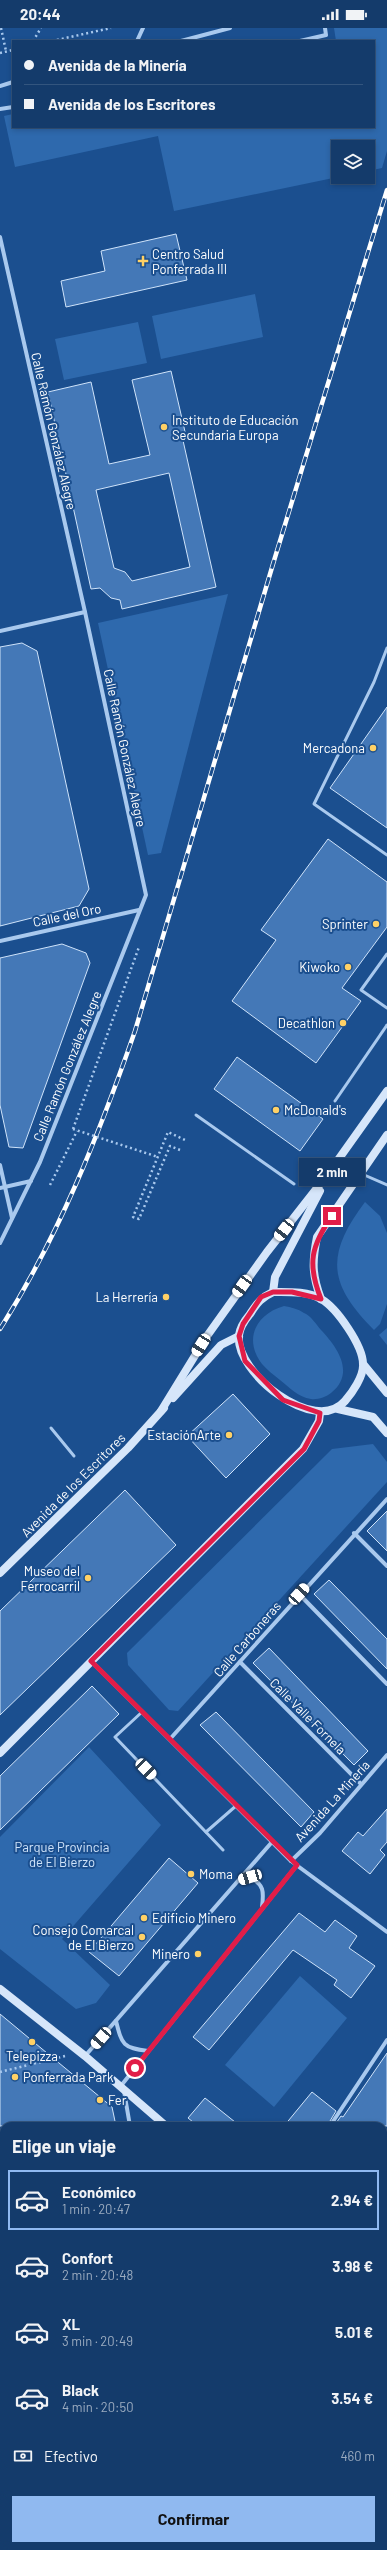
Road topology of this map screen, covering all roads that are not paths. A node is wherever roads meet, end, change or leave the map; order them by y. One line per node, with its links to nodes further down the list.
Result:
1 (144, 28): 4 (street)
2 (230, 28): 5 (street)
3 (325, 28): 6 (street)
4 (138, 40)
5 (184, 40)
6 (304, 40)
7 (12, 82): 8 (street)
8 (0, 86)
9 (12, 106): 10 (street)
10 (0, 110)
11 (0, 237): 12 (street, Calle Ramón González Alegre)
12 (85, 612): 13 (street); 16 (street, Calle Ramón González Alegre)
13 (0, 631)
14 (387, 648): 15 (lane)
15 (387, 856)
16 (139, 910): 17 (street, Calle del Oro); 28 (street, Calle Ramón González Alegre)
17 (0, 940)
18 (387, 954): 19 (lane)
19 (387, 1008)
20 (387, 1024): 22 (lane)
21 (387, 1091): 26 (main road, Avenida de los Escritores)
22 (335, 1101)
23 (196, 1115): 29 (lane)
24 (387, 1135): 27 (main road)
25 (0, 1165): 31 (street)
26 (328, 1174): 35 (main road, Avenida de los Escritores); 41 (main road, Avenida de los Escritores)
27 (360, 1174): 30 (lane); 36 (main road)
28 (31, 1181): 31 (street); 33 (street, Calle Ramón González Alegre)
29 (294, 1184)
30 (387, 1185)
31 (5, 1187): 32 (street); 33 (street)
32 (0, 1188)
33 (12, 1218): 34 (street, Calle Ramón González Alegre)
34 (0, 1243)
35 (273, 1292): 36 (main road); 37 (main road)
36 (321, 1299): 38 (main road)
37 (239, 1336): 41 (main road, Avenida de los Escritores); 42 (main road)
38 (364, 1365): 39 (main road); 40 (main road)
39 (387, 1393)
40 (338, 1409): 42 (main road); 44 (main road)
41 (161, 1411): 49 (main road, Avenida de los Escritores)
42 (320, 1413): 51 (main road)
43 (51, 1428): 45 (lane)
44 (387, 1433)
45 (74, 1456)
46 (387, 1499): 47 (street, Calle Carboneras)
47 (354, 1533): 48 (street); 50 (street, Calle Carboneras)
48 (387, 1566)
49 (0, 1574)
50 (299, 1594): 52 (street, Calle Carboneras); 53 (street)
51 (91, 1661): 54 (street); 56 (main road)
52 (240, 1662): 55 (street, Calle Carboneras); 58 (street, Calle Valle Fornela)
53 (387, 1684)
54 (142, 1712): 55 (street); 60 (lane)
55 (170, 1739): 59 (street)
56 (0, 1753)
57 (387, 1755): 58 (street, Avenida La Minería)
58 (361, 1784): 63 (street, Avenida La Minería)
59 (237, 1805): 60 (lane); 61 (street)
60 (206, 1832): 62 (lane)
61 (272, 1842): 63 (street); 65 (street)
62 (223, 1850)
63 (291, 1861): 64 (street)
64 (297, 1865): 66 (street); 67 (street)
65 (238, 1881): 66 (street); 69 (street)
66 (262, 1907): 71 (street)
67 (387, 1932)
68 (0, 1989): 72 (main road)
69 (116, 2021): 71 (street); 72 (street)
70 (387, 2040): 76 (street)
71 (148, 2051): 73 (street)
72 (82, 2054): 73 (main road)
73 (122, 2089): 74 (street); 75 (main road)
74 (129, 2122)
75 (161, 2122)
76 (333, 2122)

